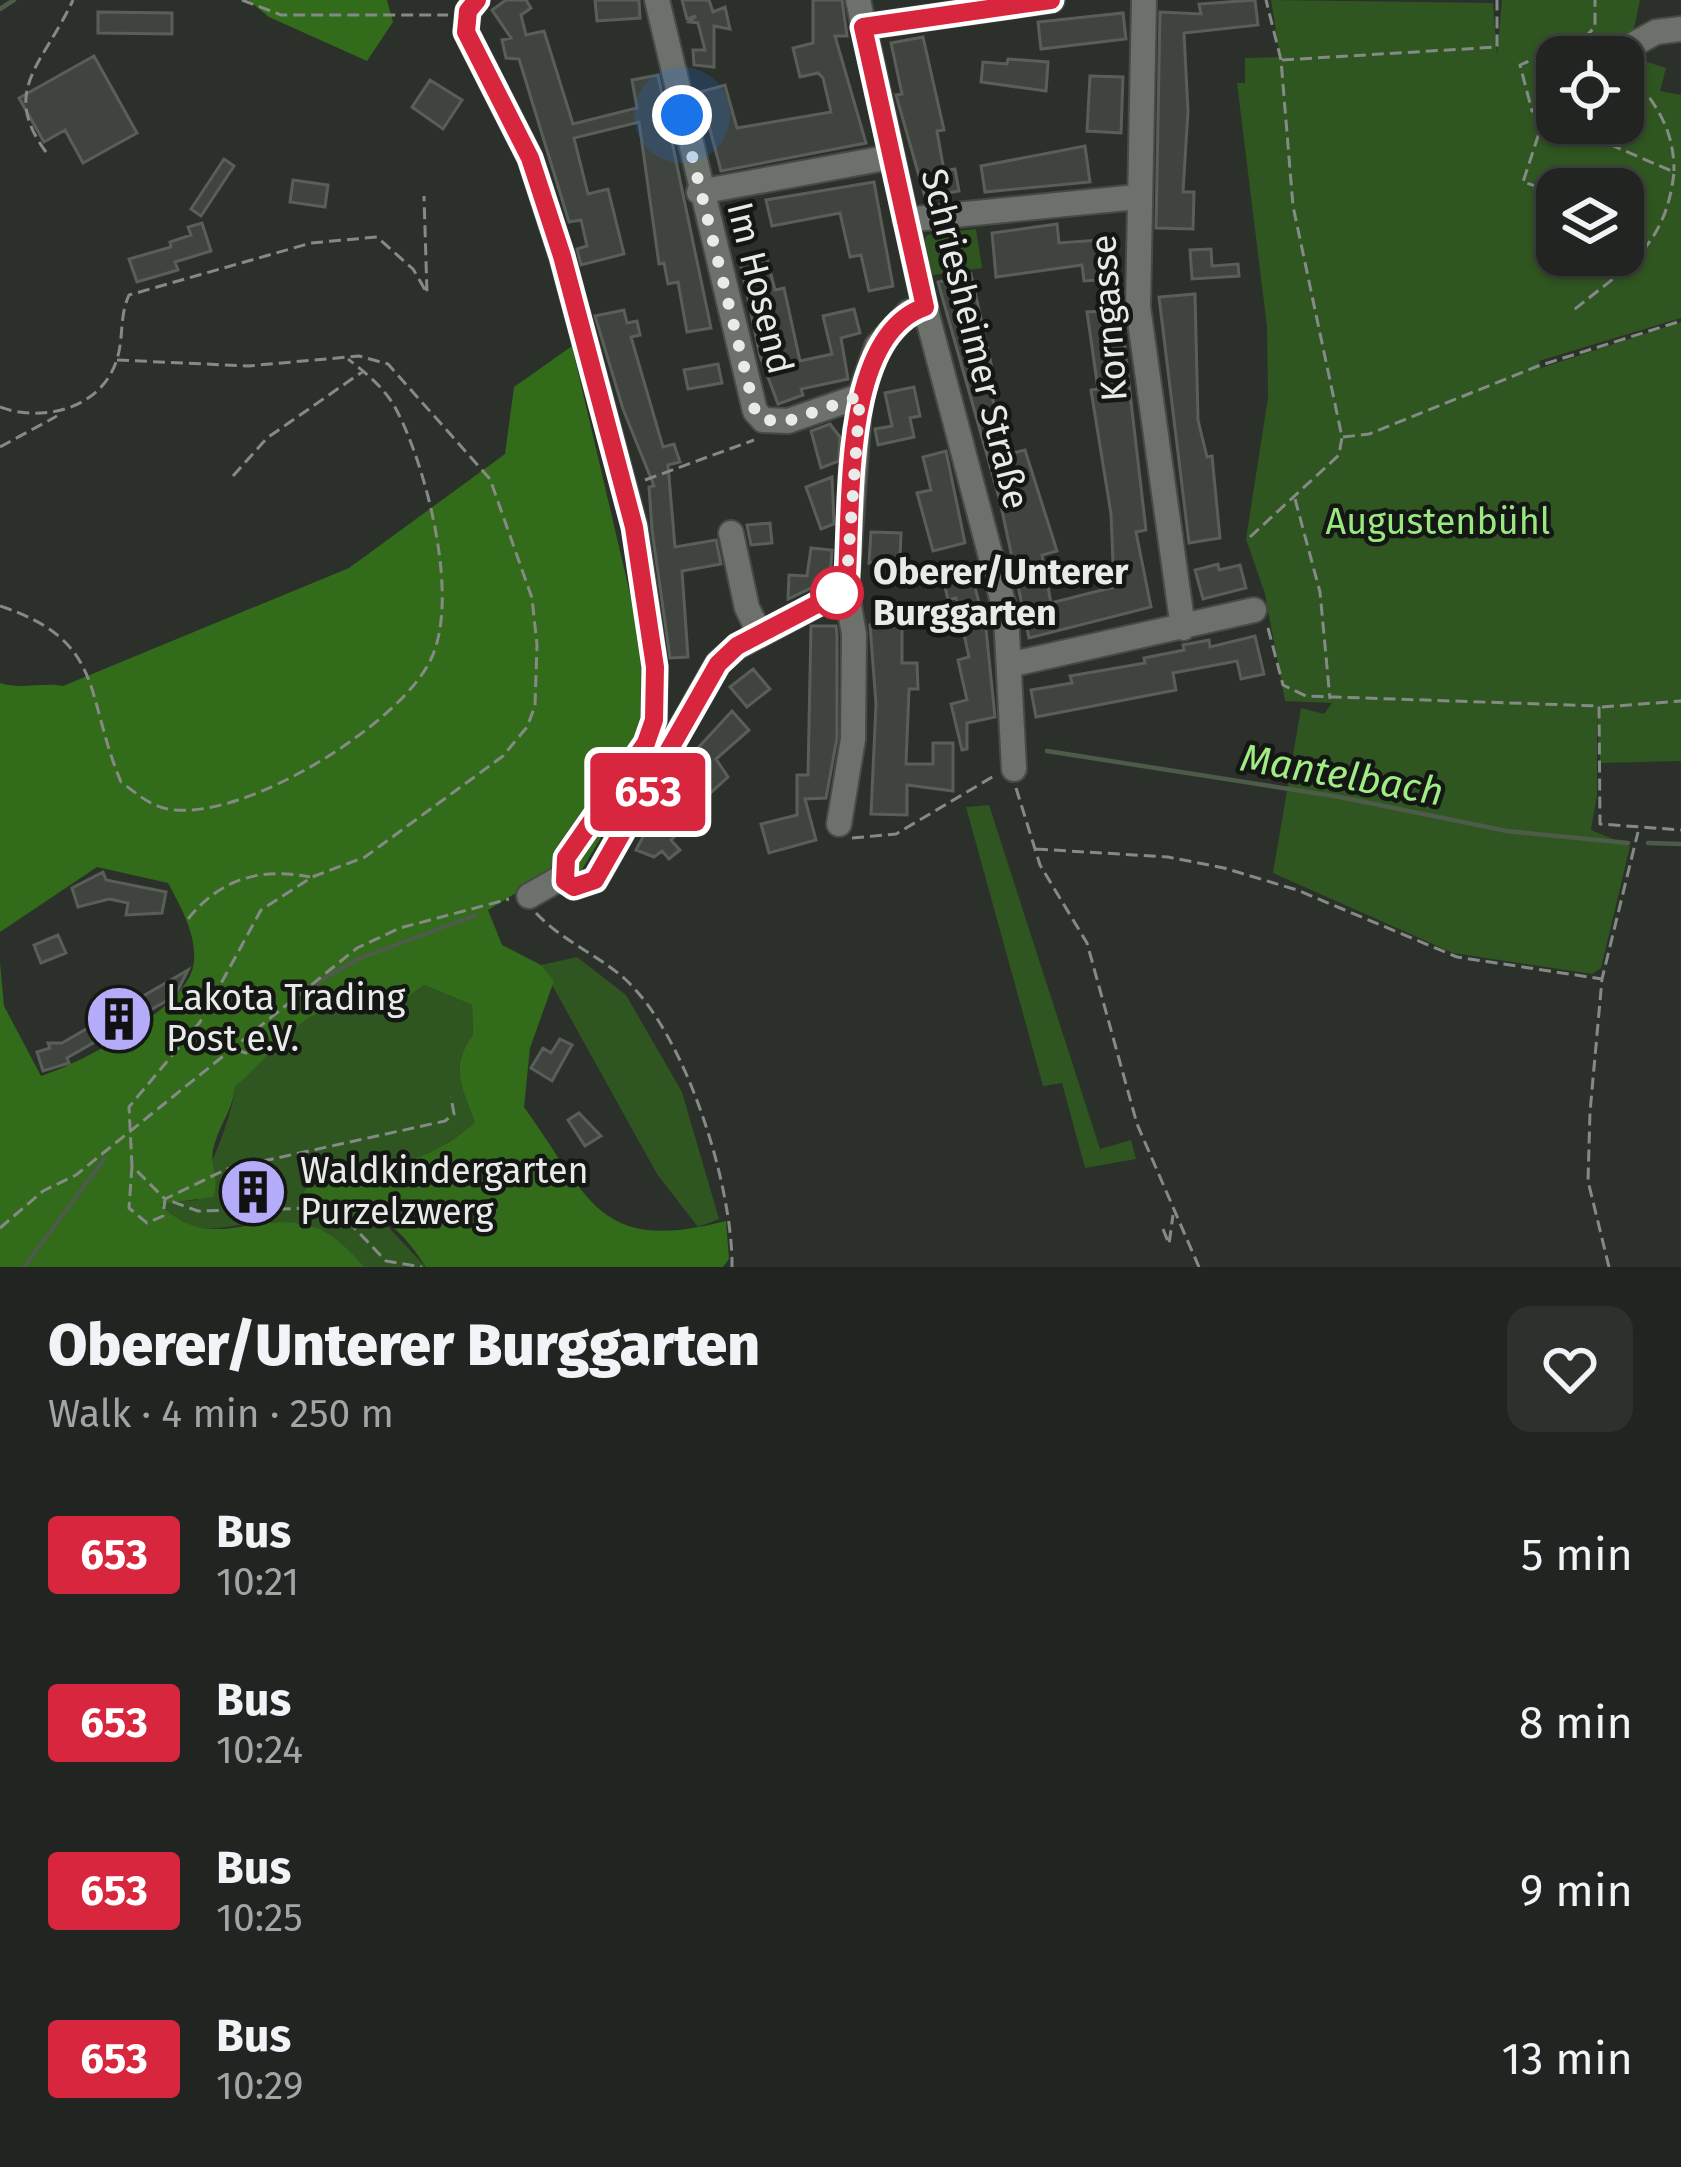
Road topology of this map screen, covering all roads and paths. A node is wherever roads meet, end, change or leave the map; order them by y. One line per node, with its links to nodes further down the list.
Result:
1 (73, 0): 16 (path)
2 (242, 0): 11 (path)
3 (657, 0): 28 (street, Im Hosend)
4 (858, 0): 12 (street, Schriesheimer Straße)
5 (1052, 0): 10 (street)
6 (1144, 0): 30 (street, Korngasse)
7 (1266, 0): 18 (path)
8 (1498, 0): 18 (path)
9 (1595, 0): 14 (path)
10 (977, 4): 12 (street)
11 (472, 6): 65 (street)
12 (863, 27): 25 (street, Schriesheimer Straße)
13 (1681, 29): 15 (street)
14 (1584, 36)
15 (1644, 41)
16 (28, 58)
17 (1536, 58): 20 (path)
18 (1281, 60): 44 (path)
19 (1644, 89): 26 (path)
20 (1536, 113)
21 (1536, 143): 27 (path)
22 (33, 144): 24 (path)
23 (1609, 144): 26 (path)
24 (46, 152)
25 (891, 157): 28 (street); 31 (street, Schriesheimer Straße)
26 (1674, 172): 32 (path)
27 (1536, 186)
28 (699, 192): 40 (street, Im Hosend)
29 (424, 196): 38 (path)
30 (1137, 197): 31 (street); 54 (street, Korngasse)
31 (905, 220): 34 (street, Schriesheimer Straße)
32 (1644, 252)
33 (1616, 276): 35 (path)
34 (925, 307): 40 (street); 56 (street, Schriesheimer Straße)
35 (1570, 313)
36 (1681, 321): 44 (path)
37 (346, 357): 38 (path); 39 (path); 66 (path)
38 (117, 360): 42 (path)
39 (364, 371): 46 (path); 52 (path)
40 (860, 396): 51 (street)
41 (0, 407): 42 (path)
42 (58, 415): 45 (path)
43 (766, 436): 47 (path)
44 (1342, 437): 48 (path)
45 (0, 447)
46 (233, 476)
47 (632, 485)
48 (1295, 497): 50 (path); 57 (path)
49 (731, 533): 55 (street)
50 (1250, 537)
51 (846, 589): 55 (street); 61 (street)
52 (0, 606)
53 (1254, 610): 54 (street); 57 (path)
54 (1183, 628): 56 (street)
55 (760, 634): 65 (street)
56 (1013, 664): 60 (street, Schriesheimer Straße)
57 (1330, 699): 59 (path)
58 (1681, 701): 59 (path)
59 (1601, 708): 62 (path)
60 (1014, 769): 61 (path); 64 (path)
61 (839, 824)
62 (1638, 830): 63 (path); 69 (path)
63 (1681, 830)
64 (1033, 849): 69 (path); 76 (path)
65 (564, 876): 67 (street)
66 (312, 877): 68 (path); 73 (path)
67 (533, 904): 70 (path); 80 (path)
68 (188, 919)
69 (1602, 979): 82 (path)
70 (235, 1049): 71 (path); 73 (path)
71 (250, 1055)
72 (451, 1096): 75 (path)
73 (128, 1134): 74 (path); 77 (path)
74 (132, 1166): 75 (path); 75 (path)
75 (165, 1199): 79 (path)
76 (1174, 1212): 78 (path); 81 (path)
77 (0, 1228)
78 (1163, 1229)
79 (422, 1267)
80 (732, 1267)
81 (1198, 1267)
82 (1609, 1267)

